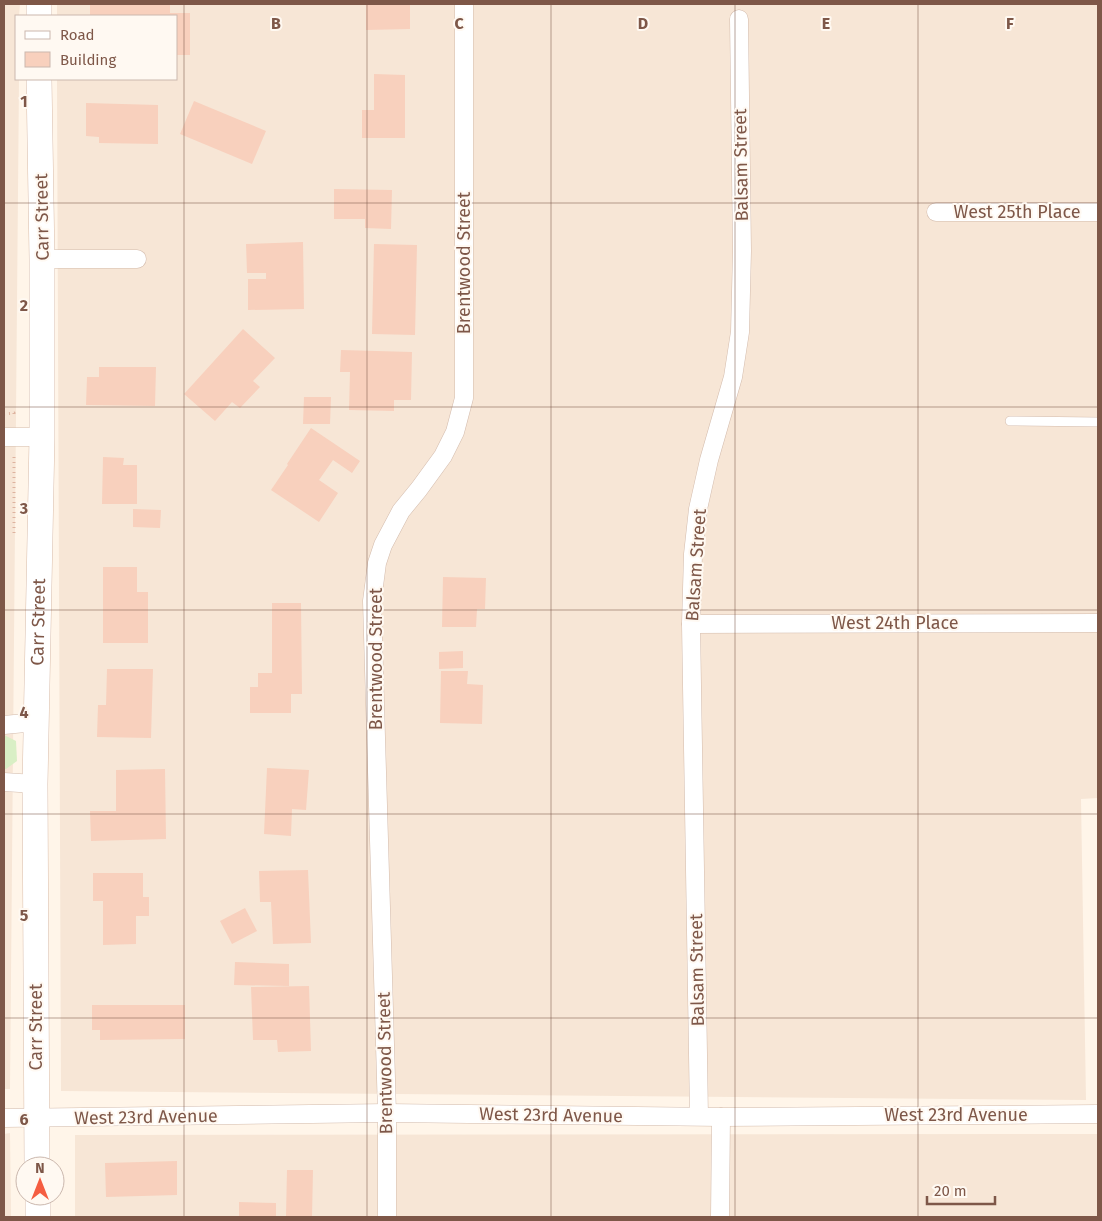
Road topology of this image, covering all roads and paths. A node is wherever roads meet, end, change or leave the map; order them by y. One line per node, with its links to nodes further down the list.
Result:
1 (464, 4): 18 (street, Brentwood Street)
2 (739, 19): 13 (street, Balsam Street)
3 (39, 80): 6 (street, Carr Street)
4 (936, 212): 5 (street, West 25th Place)
5 (1098, 212)
6 (42, 259): 7 (street); 11 (street, Carr Street)
7 (137, 259)
8 (1010, 421): 9 (lane)
9 (1098, 422)
10 (4, 437): 11 (street)
11 (42, 437): 14 (street, Carr Street)
12 (1098, 623): 13 (street, West 24th Place)
13 (692, 624): 20 (street, Balsam Street)
14 (36, 722): 15 (street); 17 (street, Carr Street)
15 (4, 725)
16 (4, 782): 17 (street)
17 (35, 784): 23 (street, Carr Street)
18 (386, 1113): 20 (street, West 23rd Avenue); 23 (street, West 23rd Avenue); 25 (street, Brentwood Street)
19 (1098, 1114): 21 (street, West 23rd Avenue)
20 (700, 1116): 21 (street, West 23rd Avenue)
21 (721, 1117): 26 (street)
22 (4, 1118): 23 (street, West 23rd Avenue)
23 (37, 1118): 24 (street, Carr Street)
24 (38, 1156)
25 (387, 1217)
26 (720, 1217)

